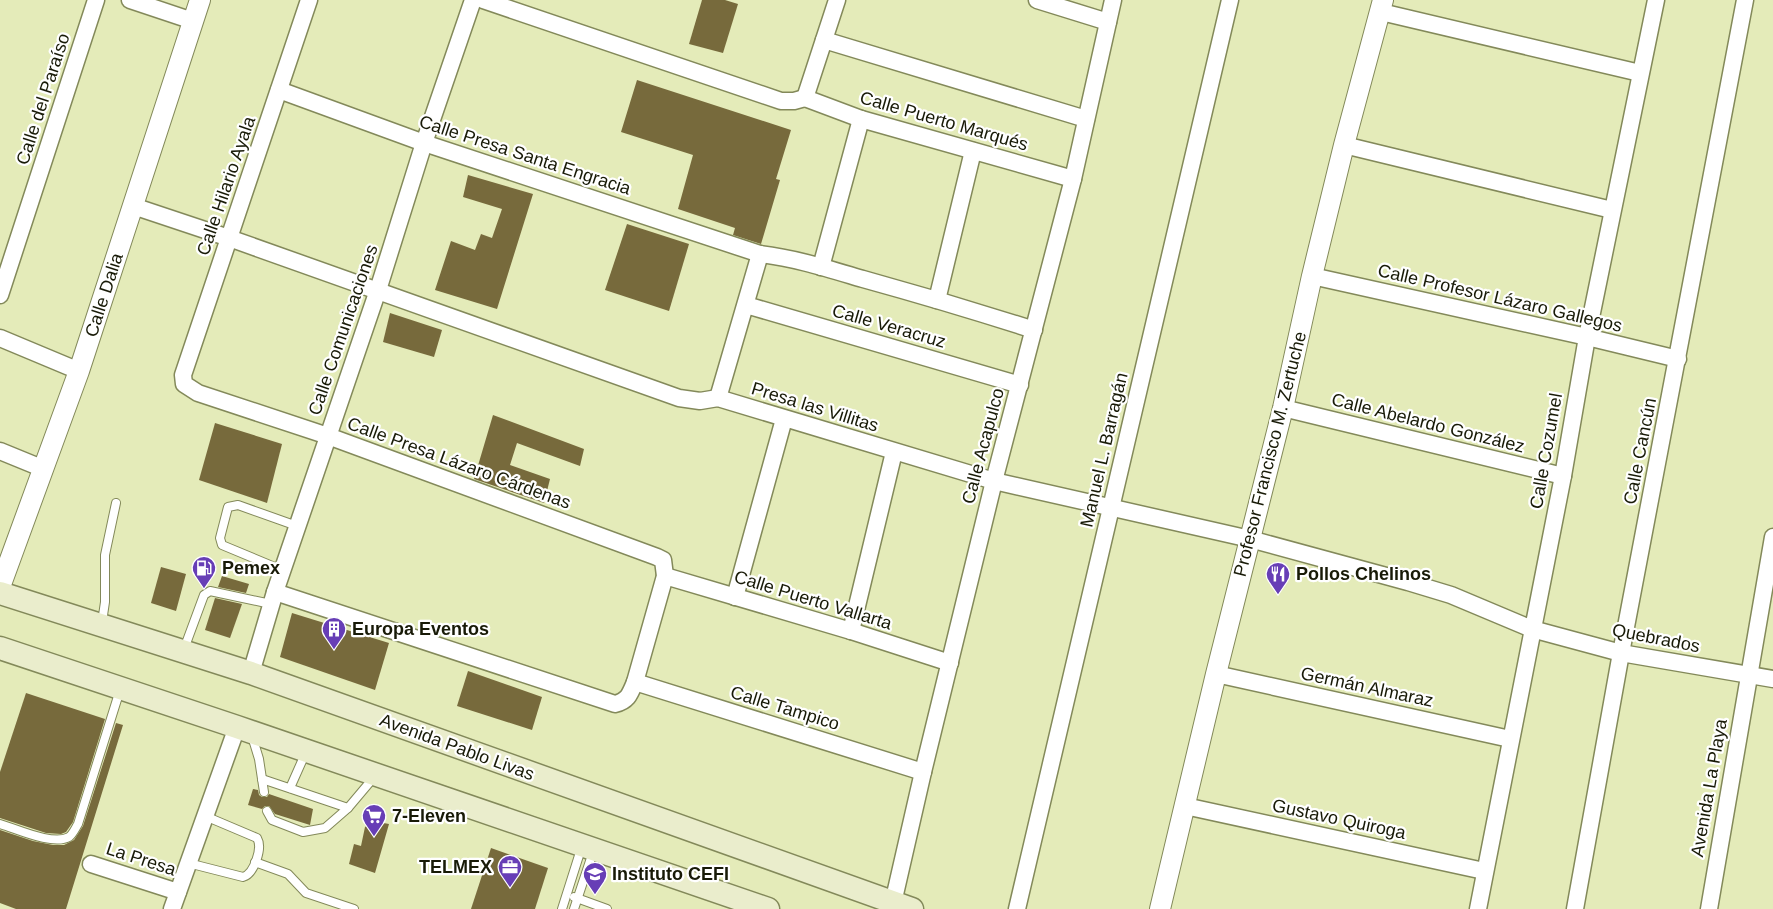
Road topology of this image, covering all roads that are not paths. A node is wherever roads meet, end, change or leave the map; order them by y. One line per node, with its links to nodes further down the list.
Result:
1 (96, 0): 33 (street, Calle del Paraíso)
2 (130, 0): 14 (street)
3 (200, 0): 14 (street, Calle Dalia)
4 (309, 0): 18 (street, Calle Hilario Ayala)
5 (473, 0): 22 (street, Calle Comunicaciones)
6 (483, 0): 19 (street)
7 (837, 0): 16 (street)
8 (1037, 0): 15 (street)
9 (1113, 0): 15 (street, Calle Acapulco)
10 (1230, 0): 53 (street, Manuel L. Barragán)
11 (1656, 0): 17 (street, Calle Cozumel)
12 (1745, 0): 39 (street, Calle Cancún)
13 (1382, 6): 17 (street); 23 (street, Profesor Francisco M. Zertuche)
14 (193, 21): 26 (street, Calle Dalia)
15 (1108, 22): 21 (street, Calle Acapulco)
16 (824, 40): 19 (street); 21 (street)
17 (1640, 73): 27 (street, Calle Cozumel)
18 (279, 90): 22 (street, Calle Presa Santa Engracia); 28 (street, Calle Hilario Ayala)
19 (804, 98): 20 (street, Calle Puerto Marqués)
20 (861, 119): 24 (street, Calle Puerto Marqués); 30 (street)
21 (1086, 119): 25 (street, Calle Acapulco)
22 (424, 143): 29 (street, Calle Presa Santa Engracia); 32 (street, Calle Comunicaciones)
23 (1344, 145): 27 (street); 31 (street, Profesor Francisco M. Zertuche)
24 (973, 151): 25 (street, Calle Puerto Marqués); 34 (street)
25 (1073, 179): 36 (street, Calle Acapulco)
26 (133, 206): 28 (street, Presa las Villitas); 40 (street, Calle Dalia)
27 (1612, 210): 37 (street, Calle Cozumel)
28 (229, 238): 32 (street, Presa las Villitas); 41 (street, Calle Hilario Ayala)
29 (760, 254): 30 (street); 35 (street)
30 (821, 267): 34 (street)
31 (1312, 276): 37 (street, Calle Profesor Lázaro Gallegos); 44 (street, Profesor Francisco M. Zertuche)
32 (378, 290): 43 (street, Presa las Villitas); 46 (street, Calle Comunicaciones)
33 (0, 295)
34 (937, 300): 36 (street)
35 (746, 305): 42 (street, Calle Veracruz); 43 (street)
36 (1034, 330): 42 (street, Calle Acapulco)
37 (1587, 337): 39 (street, Calle Profesor Lázaro Gallegos); 50 (street, Calle Cozumel)
38 (0, 338): 40 (street)
39 (1678, 359): 68 (street, Calle Cancún)
40 (79, 371): 49 (street, Calle Dalia)
41 (184, 384): 46 (street, Calle Presa Lázaro Cárdenas)
42 (1020, 384): 51 (street, Calle Acapulco)
43 (718, 398): 45 (street, Presa las Villitas)
44 (1283, 408): 50 (street, Calle Abelardo González); 56 (street, Profesor Francisco M. Zertuche)
45 (784, 419): 48 (street, Presa las Villitas); 61 (street)
46 (328, 436): 54 (street, Calle Comunicaciones); 57 (street, Calle Presa Lázaro Cárdenas)
47 (0, 450): 49 (street)
48 (894, 452): 51 (street, Presa las Villitas); 65 (street)
49 (44, 469): 59 (street, Calle Dalia)
50 (1563, 476): 64 (street, Calle Cozumel)
51 (994, 482): 53 (street, Presa las Villitas); 69 (street, Calle Acapulco)
52 (116, 503): 63 (lane)
53 (1112, 508): 56 (street, Presa las Villitas); 104 (street, Manuel L. Barragán)
54 (297, 526): 58 (street, Calle Comunicaciones); 58 (lane)
55 (1773, 537): 72 (street)
56 (1250, 539): 64 (street, Quebrados); 71 (street, Profesor Francisco M. Zertuche)
57 (664, 568): 61 (street, Calle Puerto Vallarta); 74 (street)
58 (282, 570): 62 (street, Calle Comunicaciones)
59 (0, 587)
60 (0, 593): 63 (main road, Avenida Pablo Livas)
61 (735, 597): 65 (street, Calle Puerto Vallarta)
62 (273, 598): 67 (lane); 70 (street, Calle Comunicaciones); 74 (street)
63 (101, 625): 67 (main road, Avenida Pablo Livas)
64 (1532, 629): 68 (street, Quebrados); 77 (street, Calle Cozumel)
65 (852, 630): 69 (street, Calle Puerto Vallarta)
66 (0, 648): 75 (main road)
67 (184, 651): 70 (main road, Avenida Pablo Livas)
68 (1621, 654): 72 (street, Quebrados); 107 (street, Calle Cancún)
69 (950, 663): 79 (street, Calle Acapulco)
70 (251, 673): 97 (main road, Avenida Pablo Livas)
71 (1216, 674): 77 (street, Germán Almaraz); 84 (street, Profesor Francisco M. Zertuche)
72 (1749, 674): 73 (street, Quebrados); 108 (street, Avenida La Playa)
73 (1773, 679)
74 (635, 682): 79 (street, Calle Tampico)
75 (120, 688): 76 (main road); 88 (lane)
76 (244, 729): 78 (main road); 81 (lane); 87 (street)
77 (1510, 739): 93 (street, Calle Cozumel)
78 (307, 750): 80 (main road); 82 (lane)
79 (923, 772): 97 (street, Calle Acapulco)
80 (377, 774): 85 (lane); 89 (main road)
81 (262, 779): 82 (lane); 83 (lane)
82 (290, 788): 85 (lane)
83 (264, 792)
84 (1185, 806): 93 (street, Gustavo Quiroga); 105 (street, Profesor Francisco M. Zertuche)
85 (348, 808): 86 (lane)
86 (267, 811)
87 (205, 816): 90 (lane); 91 (street)
88 (0, 824)
89 (588, 846): 95 (lane); 96 (lane); 98 (main road)
90 (255, 862): 91 (lane); 100 (lane)
91 (188, 863): 94 (street)
92 (91, 864): 94 (street, La Presa)
93 (1484, 871): 106 (street, Calle Cozumel)
94 (178, 892): 99 (street)
95 (567, 894): 96 (lane); 101 (lane)
96 (577, 898): 102 (lane); 103 (lane)
97 (902, 906)
98 (762, 908)
99 (172, 909)
100 (354, 909)
101 (562, 909)
102 (574, 909)
103 (607, 909)
104 (1017, 909)
105 (1160, 909)
106 (1478, 909)
107 (1575, 909)
108 (1709, 909)

